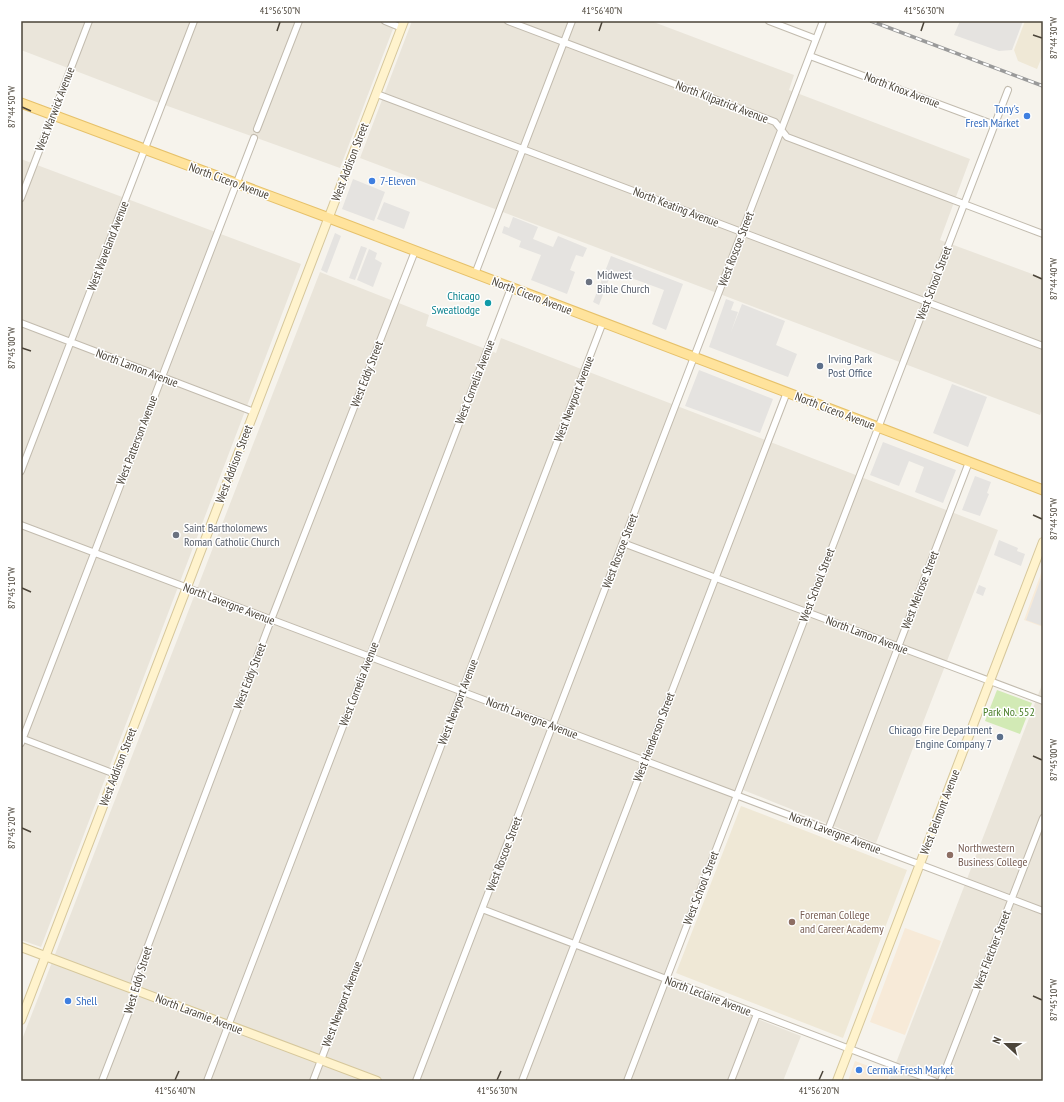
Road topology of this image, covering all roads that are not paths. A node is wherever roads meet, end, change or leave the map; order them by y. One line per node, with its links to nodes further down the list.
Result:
1 (89, 21): 16 (street, West Warwick Avenue)
2 (194, 21): 21 (street, West Waveland Avenue)
3 (299, 21): 18 (street)
4 (385, 21): 9 (street)
5 (508, 21): 11 (street, North Kilpatrick Avenue)
6 (572, 21): 11 (street)
7 (769, 21): 10 (street)
8 (823, 21): 10 (street, West Roscoe Street)
9 (403, 24): 14 (street, West Addison Street)
10 (816, 39): 12 (street, West Roscoe Street)
11 (564, 42): 19 (street, North Kilpatrick Avenue); 22 (street)
12 (810, 56): 17 (street, North Knox Avenue); 19 (street, West Roscoe Street)
13 (1008, 90): 17 (street, West School Street)
14 (377, 94): 22 (street, North Keating Avenue); 26 (street, West Addison Street)
15 (21, 103): 16 (main road, North Cicero Avenue)
16 (53, 115): 21 (main road, North Cicero Avenue); 24 (street, West Warwick Avenue)
17 (995, 125): 25 (street, West School Street)
18 (258, 129)
19 (781, 130): 25 (street, North Kilpatrick Avenue); 27 (street, West Roscoe Street)
20 (254, 138): 23 (street, West Patterson Avenue)
21 (145, 149): 23 (main road, North Cicero Avenue); 35 (street, West Waveland Avenue)
22 (522, 149): 27 (street, North Keating Avenue); 30 (street)
23 (236, 184): 26 (main road, North Cicero Avenue); 38 (street, West Patterson Avenue)
24 (21, 198)
25 (964, 204): 28 (street, North Kilpatrick Avenue); 32 (street, West School Street)
26 (329, 218): 29 (main road, North Cicero Avenue); 40 (street, West Addison Street)
27 (742, 232): 32 (street, North Keating Avenue); 37 (street, West Roscoe Street)
28 (1043, 234)
29 (415, 251): 30 (main road, North Cicero Avenue); 52 (street, West Eddy Street)
30 (475, 274): 31 (main road, North Cicero Avenue)
31 (511, 288): 33 (main road, North Cicero Avenue); 54 (street, West Cornelia Avenue)
32 (926, 302): 36 (street, North Keating Avenue); 41 (street, West School Street)
33 (603, 322): 37 (main road, North Cicero Avenue); 56 (street, West Newport Avenue)
34 (21, 324): 35 (street, North Lamon Avenue)
35 (70, 342): 38 (street, North Lamon Avenue); 43 (street, West Waveland Avenue)
36 (1043, 346)
37 (694, 357): 39 (main road, North Cicero Avenue); 47 (street, West Roscoe Street)
38 (162, 377): 40 (street, North Lamon Avenue); 48 (street, West Patterson Avenue)
39 (787, 392): 41 (main road, North Cicero Avenue); 49 (street, West Henderson Street)
40 (254, 412): 50 (street, West Addison Street)
41 (878, 427): 42 (main road, North Cicero Avenue); 51 (street, West School Street)
42 (969, 462): 44 (main road, North Cicero Avenue); 53 (street, West Melrose Street)
43 (21, 471)
44 (1043, 490)
45 (21, 525): 48 (street, North Lavergne Avenue)
46 (1043, 542): 55 (street, West Belmont Avenue)
47 (623, 543): 49 (street, North Lamon Avenue); 58 (street, West Roscoe Street)
48 (94, 553): 50 (street, North Lavergne Avenue); 59 (street, West Patterson Avenue)
49 (715, 578): 51 (street, North Lamon Avenue); 60 (street, West Henderson Street)
50 (186, 588): 52 (street, North Lavergne Avenue); 61 (street, West Addison Street)
51 (807, 612): 53 (street, North Lamon Avenue); 62 (street, West School Street)
52 (271, 620): 54 (street, North Lavergne Avenue); 73 (street, West Eddy Street)
53 (899, 647): 55 (street, North Lamon Avenue); 64 (street, West Melrose Street)
54 (370, 657): 56 (street, North Lavergne Avenue); 76 (street, West Cornelia Avenue)
55 (990, 681): 57 (street, North Lamon Avenue); 65 (street, West Belmont Avenue)
56 (462, 692): 58 (street, North Lavergne Avenue); 78 (street, West Newport Avenue)
57 (1043, 701)
58 (553, 726): 60 (street, North Lavergne Avenue); 67 (street, West Roscoe Street)
59 (22, 740): 61 (street)
60 (645, 761): 62 (street, North Lavergne Avenue); 69 (street, West Henderson Street)
61 (115, 774): 71 (street, West Addison Street)
62 (737, 796): 64 (street, North Lavergne Avenue); 72 (street, West School Street)
63 (1043, 818): 66 (street, West Fletcher Street)
64 (828, 830): 65 (street, North Lavergne Avenue)
65 (920, 865): 66 (street, North Lavergne Avenue); 77 (street, West Belmont Avenue)
66 (1012, 899): 68 (street, North Lavergne Avenue); 89 (street, West Fletcher Street)
67 (482, 909): 69 (street, North Leclaire Avenue); 83 (street, West Roscoe Street)
68 (1043, 911)
69 (574, 944): 72 (street, North Leclaire Avenue); 84 (street, West Henderson Street)
70 (21, 947): 71 (street, North Laramie Avenue)
71 (46, 956): 73 (street, North Laramie Avenue); 75 (street, West Addison Street)
72 (666, 979): 74 (street, North Leclaire Avenue); 85 (street, West School Street)
73 (134, 990): 76 (street, North Laramie Avenue); 79 (street, West Eddy Street)
74 (757, 1014): 77 (street, North Leclaire Avenue); 86 (street)
75 (21, 1020)
76 (228, 1025): 78 (street, North Laramie Avenue); 80 (street, West Cornelia Avenue)
77 (849, 1049): 87 (street, West Belmont Avenue); 88 (street, North Leclaire Avenue)
78 (321, 1060): 81 (street, West Newport Avenue); 82 (street, North Laramie Avenue)
79 (102, 1081)
80 (207, 1081)
81 (313, 1081)
82 (377, 1081)
83 (416, 1081)
84 (522, 1081)
85 (627, 1081)
86 (731, 1081)
87 (837, 1081)
88 (934, 1081)
89 (942, 1081)

